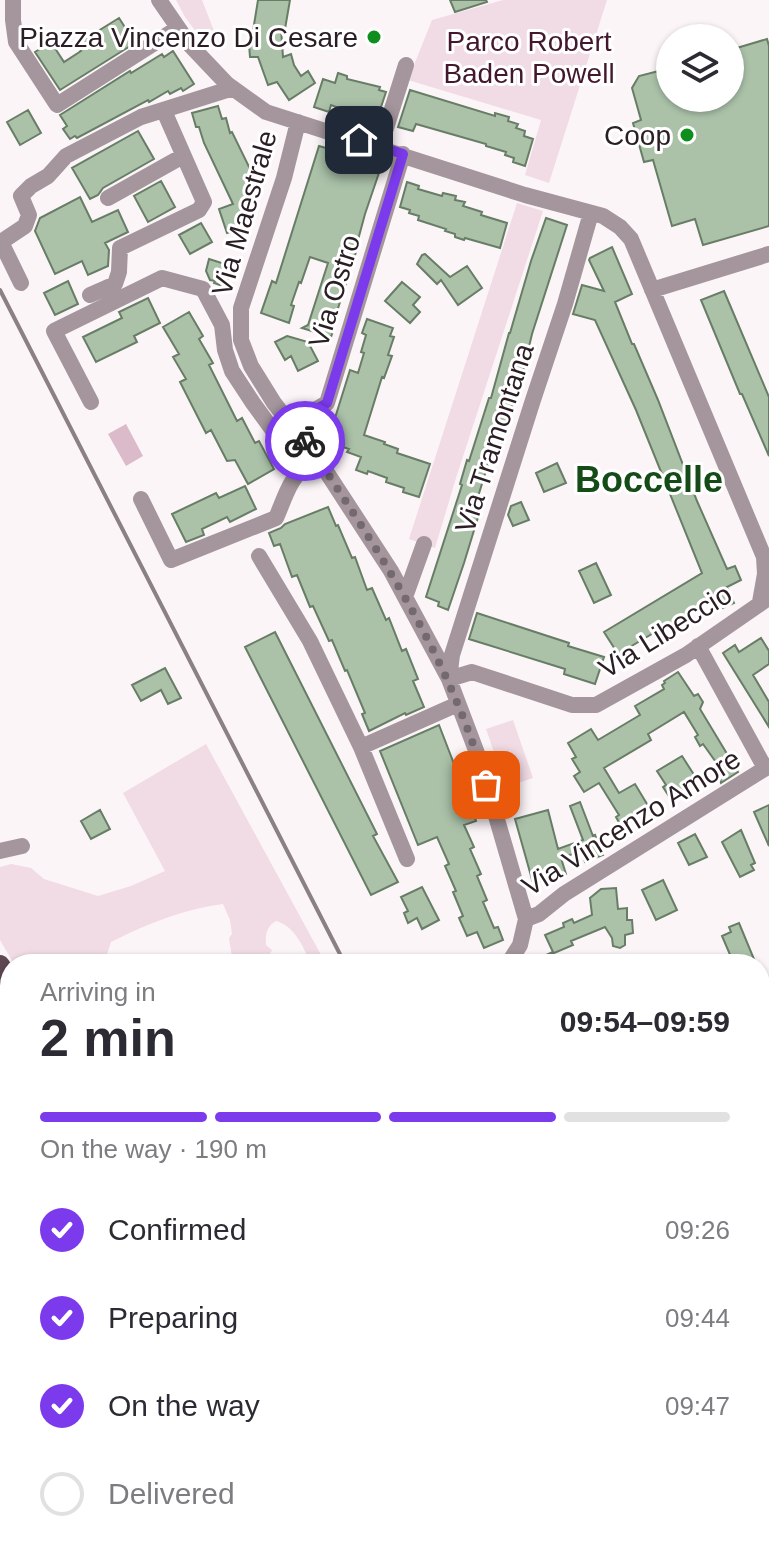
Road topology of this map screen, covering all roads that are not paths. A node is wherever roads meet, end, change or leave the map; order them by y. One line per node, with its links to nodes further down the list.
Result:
1 (13, 0): 3 (street)
2 (159, 0): 3 (street)
3 (178, 28): 5 (street)
4 (406, 65): 8 (street)
5 (233, 88): 6 (street); 7 (street)
6 (164, 111): 10 (street); 14 (street)
7 (298, 122): 8 (street); 18 (street, Via Maestrale)
8 (380, 147): 9 (street)
9 (403, 154): 12 (street); 18 (street, Via Ostro)
10 (183, 156): 11 (street); 16 (street)
11 (108, 198)
12 (591, 213): 15 (street); 28 (street, Via Tramontana)
13 (769, 254): 15 (street)
14 (21, 283)
15 (652, 290): 24 (street)
16 (90, 295)
17 (91, 402): 20 (street)
18 (291, 424): 19 (street, Via Maestrale)
19 (318, 459): 20 (street); 25 (street, Via Maestrale)
20 (301, 469): 21 (street)
21 (141, 499)
22 (424, 544): 25 (street)
23 (259, 556): 30 (street)
24 (767, 559): 26 (street)
25 (405, 597): 28 (street, Via Maestrale)
26 (764, 600): 27 (street, Via Libeccio)
27 (698, 646): 28 (street, Via Libeccio); 31 (street)
28 (449, 679): 29 (street, Via Maestrale)
29 (458, 704): 30 (street); 35 (street, Via Maestrale)
30 (361, 747): 34 (street)
31 (767, 767): 35 (street, Via Vincenzo Amore)
32 (22, 846): 33 (street)
33 (0, 851)
34 (407, 859)
35 (526, 919): 36 (street)
36 (514, 954)

